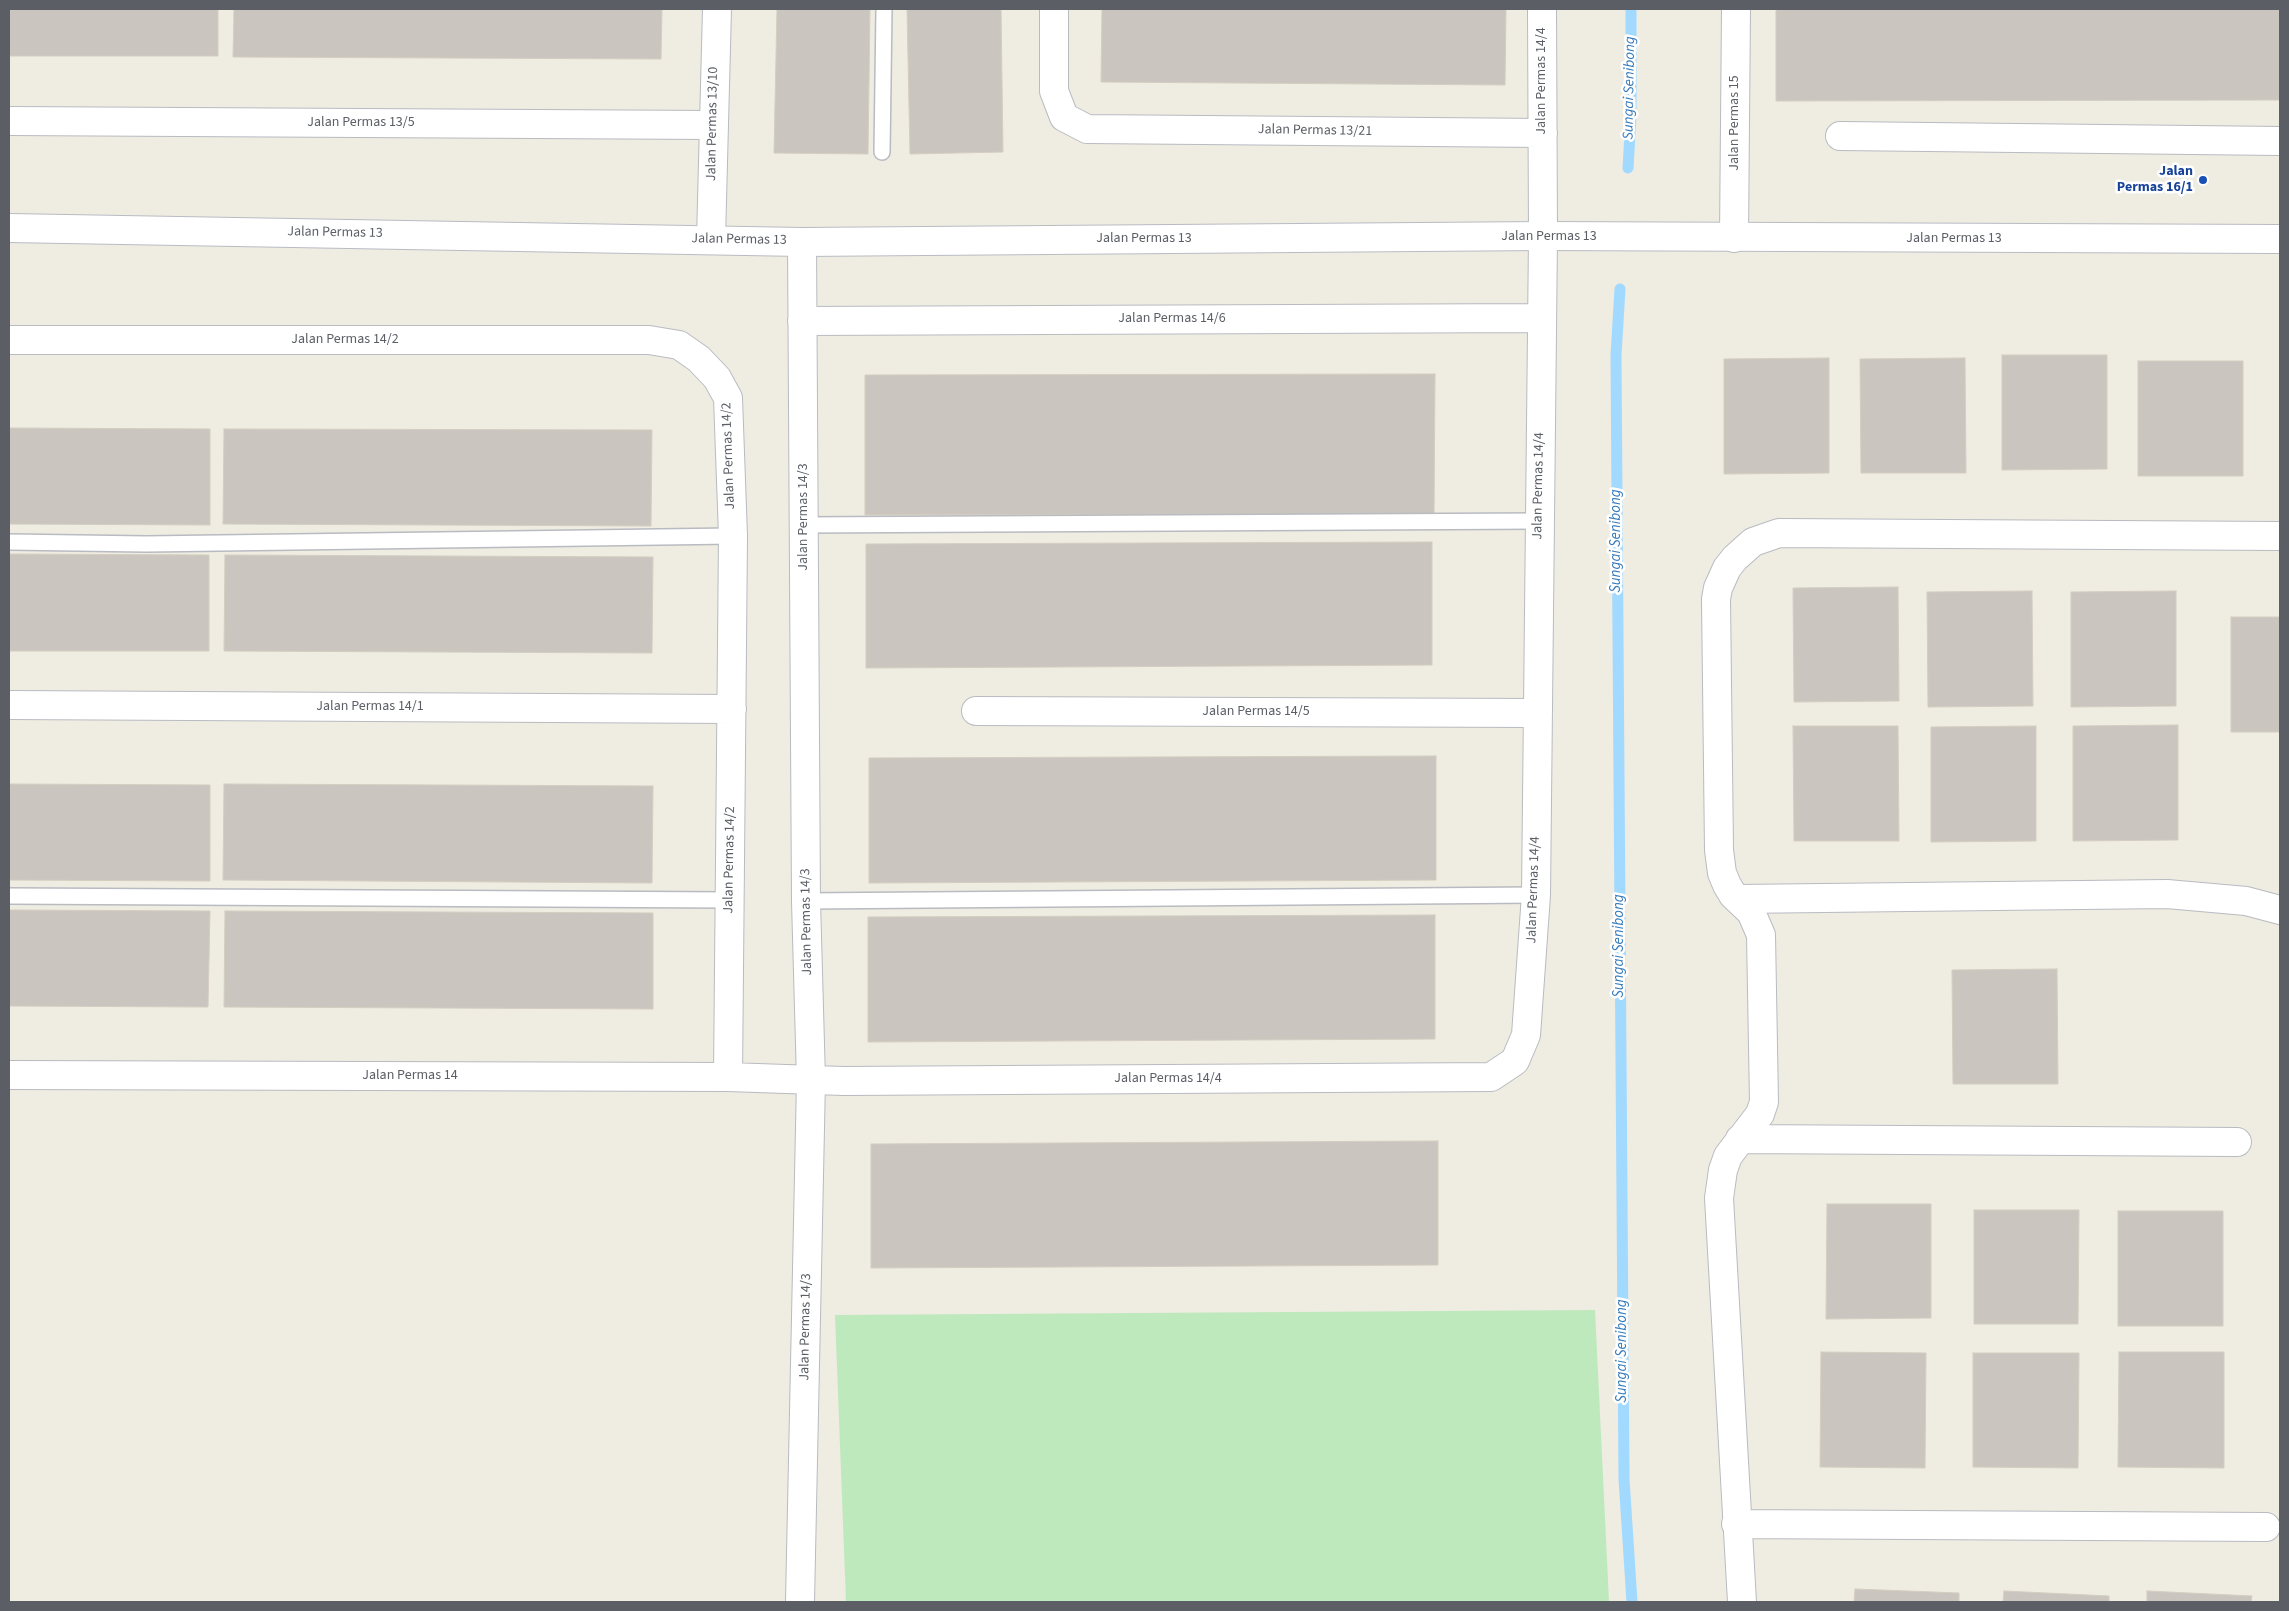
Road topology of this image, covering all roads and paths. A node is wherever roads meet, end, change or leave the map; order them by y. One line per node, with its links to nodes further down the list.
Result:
1 (716, 9): 7 (street, Jalan Permas 13/10)
2 (884, 9): 11 (lane)
3 (1054, 9): 8 (street, Jalan Permas 13/21)
4 (1542, 9): 8 (street, Jalan Permas 14/4)
5 (1736, 9): 14 (street, Jalan Permas 15)
6 (9, 121): 7 (street, Jalan Permas 13/5)
7 (712, 125): 16 (street, Jalan Permas 13/10)
8 (1542, 133): 13 (street, Jalan Permas 14/4)
9 (1840, 136): 10 (street)
10 (2280, 141)
11 (882, 152)
12 (9, 228): 16 (street, Jalan Permas 13)
13 (1543, 236): 14 (street, Jalan Permas 13); 17 (street, Jalan Permas 13); 18 (street, Jalan Permas 14/4)
14 (1734, 238): 15 (street, Jalan Permas 13)
15 (2280, 239)
16 (711, 240): 17 (street, Jalan Permas 13)
17 (802, 242): 19 (street, Jalan Permas 14/3)
18 (1541, 318): 19 (street, Jalan Permas 14/6); 21 (street, Jalan Permas 14/4)
19 (802, 321): 22 (street, Jalan Permas 14/3)
20 (9, 340): 23 (street, Jalan Permas 14/2)
21 (1539, 521): 22 (lane); 29 (street, Jalan Permas 14/4)
22 (804, 525): 34 (street, Jalan Permas 14/3)
23 (732, 536): 25 (lane); 27 (street, Jalan Permas 14/2)
24 (2280, 536): 32 (street)
25 (9, 542)
26 (9, 705): 27 (street, Jalan Permas 14/1)
27 (732, 709): 33 (street, Jalan Permas 14/2)
28 (976, 711): 29 (street, Jalan Permas 14/5)
29 (1537, 713): 31 (street, Jalan Permas 14/4)
30 (9, 896): 33 (lane)
31 (1536, 896): 34 (lane); 38 (street, Jalan Permas 14/4)
32 (1738, 899): 35 (street); 39 (street)
33 (729, 900): 37 (street, Jalan Permas 14/2)
34 (806, 900): 38 (street, Jalan Permas 14/3)
35 (2280, 910)
36 (9, 1075): 37 (street, Jalan Permas 14)
37 (728, 1077): 38 (street, Jalan Permas 14)
38 (811, 1080): 43 (street, Jalan Permas 14/3)
39 (1740, 1139): 40 (street); 41 (street)
40 (2237, 1142)
41 (1736, 1524): 42 (street); 44 (street)
42 (2266, 1527)
43 (800, 1602)
44 (1742, 1602)

